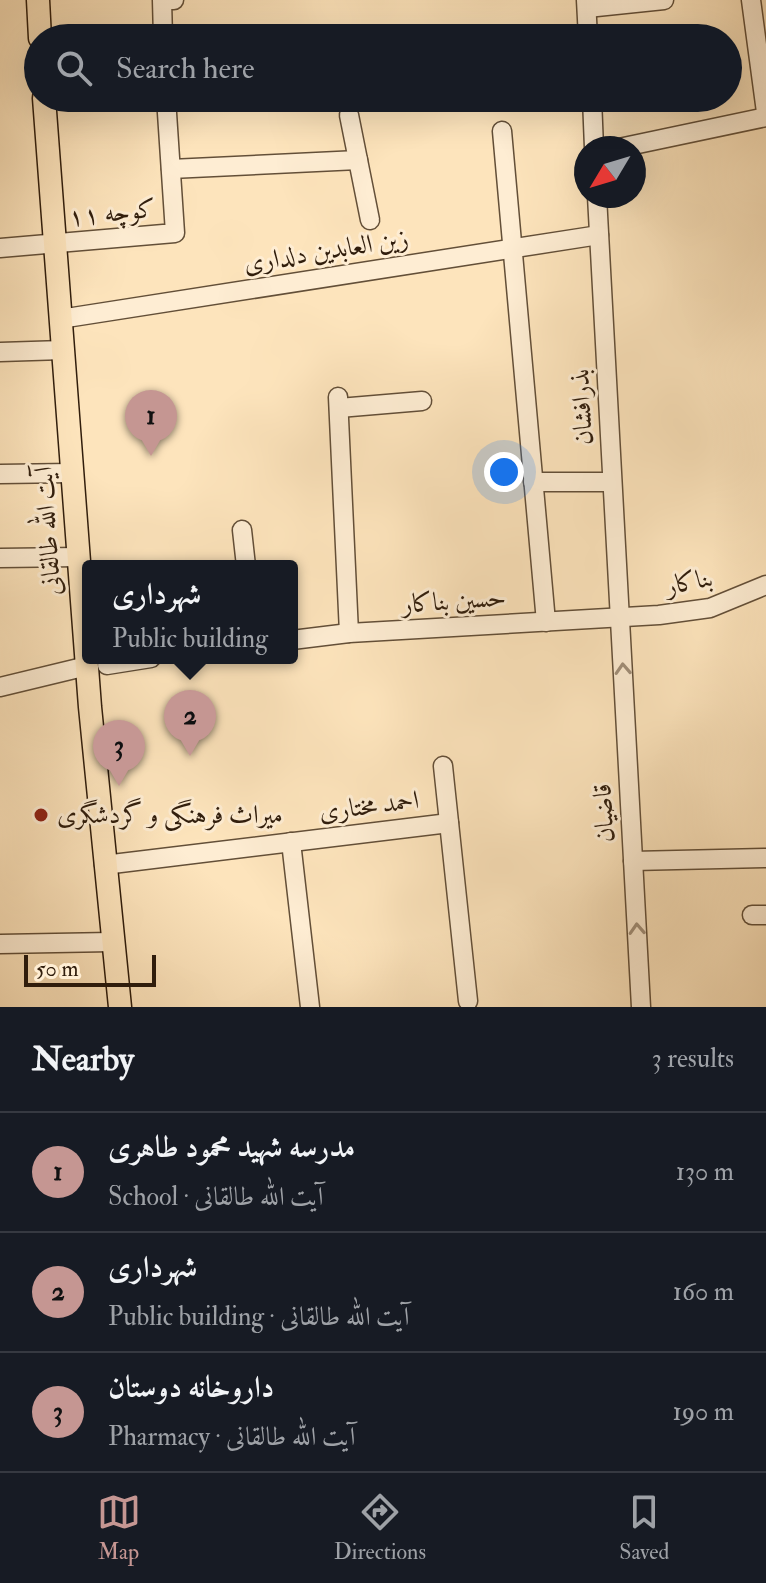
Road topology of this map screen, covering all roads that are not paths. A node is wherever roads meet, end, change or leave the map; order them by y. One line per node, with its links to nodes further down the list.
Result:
1 (38, 0): 6 (main road)
2 (174, 0): 7 (street)
3 (664, 0): 5 (street)
4 (751, 0): 12 (street)
5 (587, 4): 8 (street)
6 (39, 24)
7 (163, 24)
8 (588, 24)
9 (45, 112): 22 (main road, آیت الله طالقانی)
10 (167, 112): 18 (street)
11 (593, 112): 15 (street)
12 (766, 114): 16 (street)
13 (349, 115): 17 (street)
14 (502, 131): 24 (street)
15 (594, 136)
16 (646, 142)
17 (358, 160): 18 (street); 20 (street)
18 (171, 169): 22 (street, کوچه ۱۱)
19 (598, 208): 21 (street, بذرافشان)
20 (370, 220)
21 (599, 235): 24 (street, زین العابدین دلداری); 32 (street, بذرافشان)
22 (55, 245): 23 (street, کوچه ۱۱); 25 (main road, آیت الله طالقانی)
23 (0, 248)
24 (512, 248): 25 (street, زین العابدین دلداری); 31 (street)
25 (60, 319): 26 (main road, آیت الله طالقانی)
26 (63, 350): 27 (street); 29 (main road, آیت الله طالقانی)
27 (0, 352)
28 (422, 401): 41 (street)
29 (72, 473): 30 (street); 34 (main road, آیت الله طالقانی)
30 (0, 474)
31 (533, 482): 32 (street); 40 (street)
32 (612, 482): 39 (street, بذرافشان)
33 (242, 530): 36 (street)
34 (79, 557): 35 (street); 37 (main road, آیت الله طالقانی)
35 (0, 558)
36 (245, 560)
37 (82, 577)
38 (766, 585): 39 (street, بناکار)
39 (620, 615): 40 (street, حسین بناکار); 50 (street, قاضیان, one-way to 39)
40 (546, 622): 41 (street, حسین بناکار)
41 (349, 633): 42 (street, حسین بناکار)
42 (298, 639)
43 (110, 664): 44 (street)
44 (97, 666): 45 (street); 51 (main road, آیت الله طالقانی)
45 (0, 687)
46 (443, 766): 47 (street)
47 (449, 823): 48 (street, احمد مختاری); 54 (street)
48 (291, 842): 51 (street, احمد مختاری); 56 (street)
49 (766, 858): 50 (street)
50 (633, 861): 57 (street, قاضیان, one-way to 50)
51 (104, 865): 52 (main road, آیت الله طالقانی)
52 (111, 942): 53 (street); 55 (main road, آیت الله طالقانی)
53 (0, 944)
54 (468, 1001)
55 (120, 1007)
56 (310, 1007)
57 (641, 1007)

